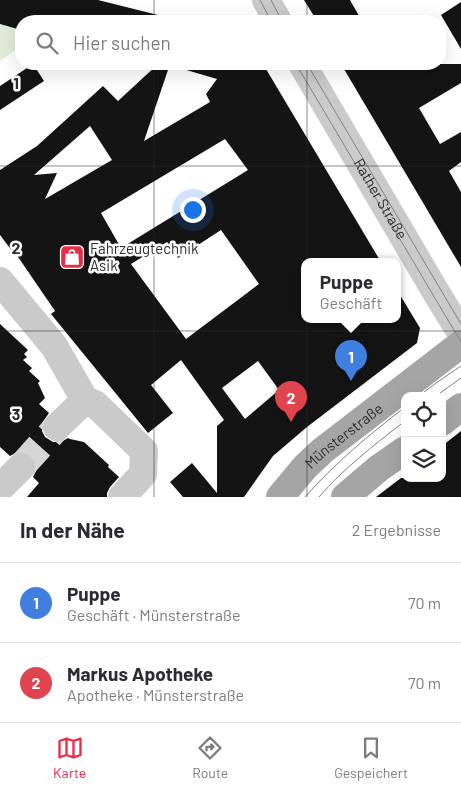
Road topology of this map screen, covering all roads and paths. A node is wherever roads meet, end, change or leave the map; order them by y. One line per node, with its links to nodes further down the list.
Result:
1 (266, 0): 2 (street)
2 (275, 15)
3 (305, 70): 5 (street, Rather Straße)
4 (0, 281): 7 (street)
5 (461, 333)
6 (461, 344): 15 (main road, Münsterstraße)
7 (85, 400): 10 (street); 14 (street)
8 (461, 408): 9 (main road)
9 (446, 419)
10 (57, 428)
11 (401, 453): 16 (main road)
12 (21, 467): 13 (street)
13 (0, 488)
14 (122, 497)
15 (280, 497)
16 (345, 497)

